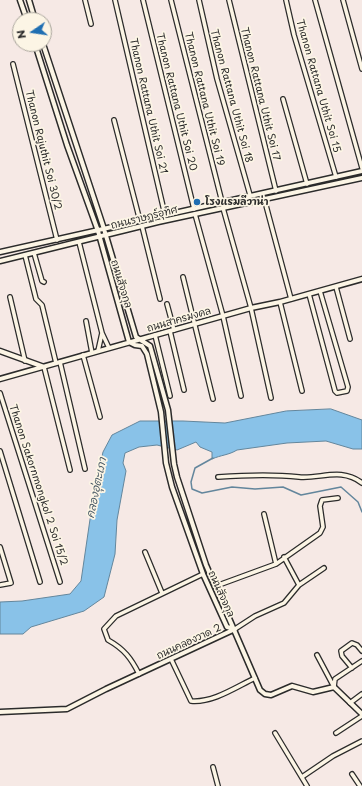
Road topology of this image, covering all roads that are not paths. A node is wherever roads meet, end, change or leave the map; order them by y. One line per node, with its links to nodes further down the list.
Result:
1 (20, 0): 12 (street)
2 (29, 0): 13 (street)
3 (85, 0): 14 (street)
4 (115, 0): 33 (street, Thanon Rattana Uthit Soi 21)
5 (143, 0): 31 (street, Thanon Rattana Uthit Soi 20)
6 (171, 0): 29 (street, Thanon Rattana Uthit Soi 19)
7 (198, 0): 27 (street, Thanon Rattana Uthit Soi 18)
8 (229, 0): 26 (street, Thanon Rattana Uthit Soi 17)
9 (286, 0): 22 (street, Thanon Rattana Uthit Soi 15)
10 (314, 0): 21 (street)
11 (344, 0): 18 (street)
12 (24, 12)
13 (33, 12)
14 (91, 24)
15 (38, 52): 36 (street, ถนนสัจจกุล)
16 (46, 52): 35 (street, ถนนสัจจกุล)
17 (13, 64): 39 (street, Thanon Rajuthit Soi 30/2)
18 (362, 69)
19 (283, 99): 24 (street)
20 (114, 120): 34 (street)
21 (362, 170): 22 (street, ถนนราษฏร์อุทิศ)
22 (336, 177): 24 (street, ถนนราษฏร์อุทิศ)
23 (362, 178): 25 (street, ถนนราษฏร์อุทิศ)
24 (307, 184): 25 (street, ถนนราษฏร์อุทิศ)
25 (295, 189): 26 (street, ถนนราษฏร์อุทิศ); 28 (street, ถนนราษฏร์อุทิศ)
26 (276, 191): 27 (street, ถนนราษฏร์อุทิศ)
27 (250, 195): 29 (street, ถนนราษฏร์อุทิศ)
28 (264, 198): 30 (street, ถนนราษฏร์อุทิศ); 53 (street)
29 (222, 202): 31 (street, ถนนราษฏร์อุทิศ)
30 (224, 208): 32 (street, ถนนราษฏร์อุทิศ); 56 (street)
31 (194, 209): 33 (street, ถนนราษฏร์อุทิศ)
32 (195, 214): 34 (street, ถนนราษฏร์อุทิศ); 57 (street)
33 (166, 215): 34 (street, ถนนราษฏร์อุทิศ)
34 (141, 223): 35 (street, ถนนราษฏร์อุทิศ); 37 (street, ถนนราษฏร์อุทิศ); 52 (street)
35 (104, 229): 36 (street, ถนนราษฏร์อุทิศ); 37 (street, ถนนสัจจกุล)
36 (98, 231): 38 (street, ถนนสัจจกุล); 39 (street, ถนนราษฏร์อุทิศ)
37 (106, 236): 38 (street, ถนนราษฏร์อุทิศ); 66 (street, ถนนสัจจกุล)
38 (99, 238): 40 (street, ถนนราษฏร์อุทิศ); 67 (street, ถนนสัจจกุล)
39 (57, 240): 41 (street, ถนนราษฏร์อุทิศ)
40 (79, 242): 42 (street, ถนนราษฏร์อุทิศ); 61 (street)
41 (0, 251)
42 (34, 253): 43 (street, ถนนราษฏร์อุทิศ); 47 (street)
43 (25, 255): 44 (street, ถนนราษฏร์อุทิศ); 74 (street)
44 (0, 261)
45 (183, 277): 59 (street)
46 (362, 279): 48 (street, ถนนสาครมงคล)
47 (44, 282)
48 (336, 286): 49 (street, ถนนสาครมงคล); 65 (street)
49 (320, 290): 50 (street, ถนนสาครมงคล); 50 (street)
50 (309, 294): 53 (street, ถนนสาครมงคล)
51 (10, 297): 73 (street)
52 (160, 299)
53 (291, 299): 54 (street, ถนนสาครมงคล)
54 (280, 302): 56 (street, ถนนสาครมงคล); 78 (street)
55 (167, 304): 60 (street)
56 (251, 308): 57 (street, ถนนสาครมงคล); 82 (street)
57 (223, 316): 59 (street, ถนนสาครมงคล); 81 (street)
58 (86, 321): 64 (street)
59 (196, 324): 60 (street, ถนนสาครมงคล); 83 (street)
60 (172, 330): 62 (street, ถนนสาครมงคล); 77 (street)
61 (102, 333): 68 (street); 70 (street)
62 (155, 335): 66 (street, ถนนสาครมงคล); 80 (street)
63 (94, 337): 64 (street)
64 (90, 338): 71 (street)
65 (350, 339)
66 (138, 340): 67 (street, ถนนสาครมงคล); 102 (street, ถนนสัจจกุล)
67 (129, 342): 68 (street, ถนนสาครมงคล); 97 (street, ถนนสัจจกุล)
68 (109, 348): 70 (street, ถนนสาครมงคล)
69 (0, 351): 73 (street)
70 (98, 351): 71 (street, ถนนสาครมงคล)
71 (92, 353): 72 (street, ถนนสาครมงคล)
72 (83, 355): 74 (street, ถนนสาครมงคล); 84 (street)
73 (25, 361): 75 (street)
74 (58, 363): 75 (street, ถนนสาครมงคล); 86 (street)
75 (44, 367): 76 (street, ถนนสาครมงคล); 87 (street)
76 (0, 379)
77 (184, 390)
78 (302, 391)
79 (0, 393): 99 (street, Thanon Sakornmongkol 2 Soi 15/2)
80 (170, 396)
81 (241, 396)
82 (271, 398)
83 (213, 399)
84 (100, 417)
85 (0, 452): 98 (street)
86 (84, 469)
87 (70, 470)
88 (218, 477): 89 (street)
89 (362, 483)
90 (338, 498): 94 (street)
91 (264, 514): 95 (street)
92 (0, 547): 100 (street)
93 (145, 552): 103 (street)
94 (284, 557): 95 (street); 101 (street)
95 (276, 564): 102 (street)
96 (324, 568): 101 (street)
97 (203, 574): 103 (street); 104 (street, ถนนสัจจกุล)
98 (40, 582)
99 (60, 582)
100 (0, 585)
101 (299, 585): 104 (street)
102 (216, 586): 104 (street, ถนนสัจจกุล)
103 (162, 593): 110 (street)
104 (235, 629): 107 (street, ถนนคลองวาด 2); 111 (street, ถนนคลองวาด 2)
105 (362, 652): 109 (street)
106 (317, 655): 112 (street)
107 (171, 659): 110 (street, ถนนคลองวาด 2); 111 (street)
108 (362, 661): 109 (street)
109 (352, 668): 112 (street)
110 (139, 674): 115 (street, ถนนคลองวาด 2)
111 (255, 678): 112 (street, ถนนคลองวาด 2)
112 (334, 687): 114 (street)
113 (362, 694): 114 (street)
114 (350, 703): 116 (street)
115 (0, 712)
116 (362, 715): 118 (street)
117 (275, 733): 122 (street)
118 (336, 733)
119 (362, 741): 122 (street)
120 (213, 767): 123 (street)
121 (352, 774): 125 (street)
122 (302, 777): 124 (street)
123 (218, 786)
124 (307, 786)
125 (360, 786)

